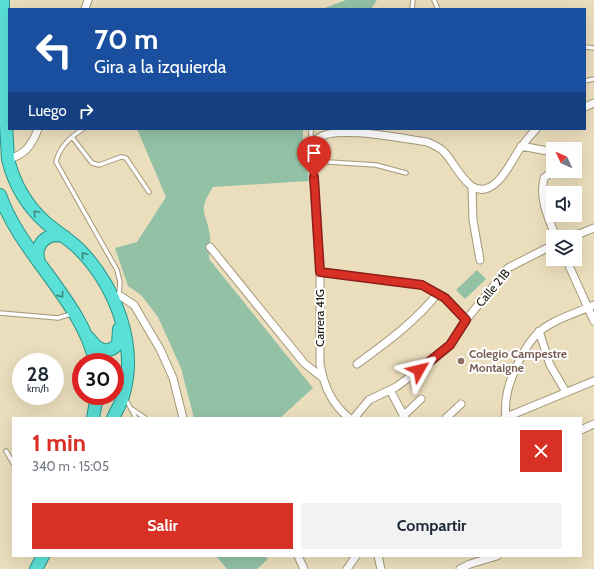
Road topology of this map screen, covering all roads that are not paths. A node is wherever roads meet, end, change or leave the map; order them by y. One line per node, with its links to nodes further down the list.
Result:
1 (4, 0): 10 (highway)
2 (38, 130): 10 (street)
3 (82, 130): 6 (lane)
4 (311, 130): 8 (lane)
5 (535, 130): 7 (street)
6 (72, 137): 15 (lane); 28 (lane)
7 (521, 146): 9 (street); 14 (street)
8 (312, 150): 11 (street, Carrera 41G); 14 (street)
9 (546, 151)
10 (8, 159): 20 (highway, one-way to 10)
11 (313, 161): 12 (lane); 26 (street, Carrera 41G)
12 (406, 173)
13 (546, 176): 18 (street)
14 (472, 187): 23 (street)
15 (149, 192)
16 (0, 195): 24 (highway)
17 (594, 228): 19 (street)
18 (553, 230)
19 (582, 233)
20 (66, 237): 24 (highway); 28 (highway, one-way to 20)
21 (210, 247): 39 (street)
22 (546, 249): 33 (street, Calle 21B)
23 (480, 260)
24 (39, 263): 32 (highway, one-way to 32)
25 (570, 266): 29 (street)
26 (320, 272): 27 (street); 39 (street, Carrera 41G)
27 (438, 293): 33 (street); 38 (street)
28 (116, 297): 30 (highway); 54 (street)
29 (591, 306): 34 (street); 36 (street)
30 (119, 311): 35 (highway); 41 (highway)
31 (0, 313): 32 (lane)
32 (74, 313): 35 (highway)
33 (466, 320): 42 (street, Calle 21B)
34 (594, 321)
35 (83, 331): 37 (highway)
36 (539, 331): 43 (street); 59 (street)
37 (92, 353)
38 (357, 364)
39 (323, 378): 55 (street, Carrera 41G)
40 (594, 381): 43 (street)
41 (124, 390)
42 (390, 390): 56 (street, Calle 21B); 57 (street)
43 (566, 392): 60 (street)
44 (124, 397): 49 (lane)
45 (421, 399): 57 (street)
46 (461, 404): 58 (street)
47 (95, 405): 50 (highway)
48 (119, 405): 51 (highway)
49 (132, 409): 52 (lane); 53 (lane)
50 (93, 417)
51 (113, 417)
52 (136, 417)
53 (144, 417)
54 (183, 417)
55 (348, 417)
56 (355, 417)
57 (404, 417)
58 (447, 417)
59 (505, 417)
60 (507, 417)
61 (594, 424): 62 (street)
62 (582, 430)
63 (6, 451): 64 (lane)
64 (12, 461)
65 (34, 557): 71 (highway)
66 (42, 557): 72 (highway)
67 (298, 557): 73 (street)
68 (355, 557): 74 (street)
69 (378, 557): 75 (street)
70 (494, 557): 76 (street)
71 (28, 569)
72 (36, 569)
73 (304, 569)
74 (347, 569)
75 (381, 569)
76 (460, 569)

